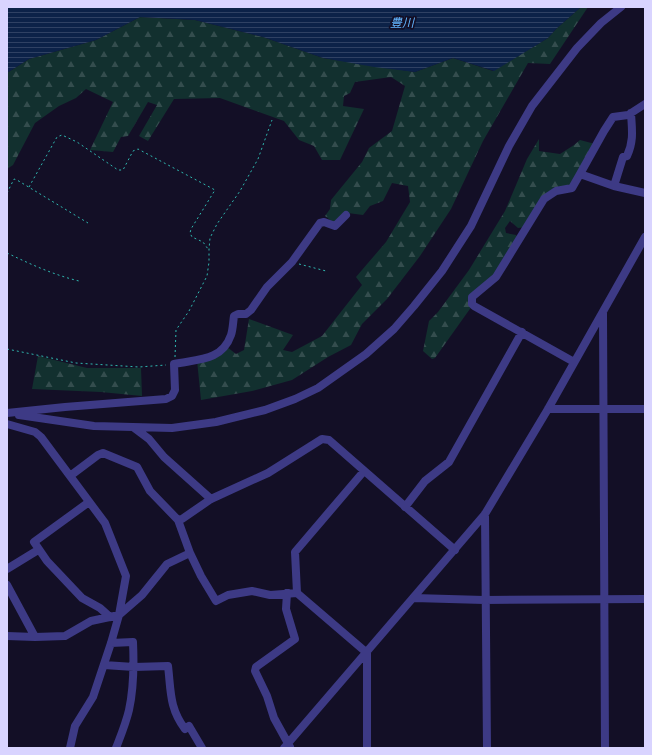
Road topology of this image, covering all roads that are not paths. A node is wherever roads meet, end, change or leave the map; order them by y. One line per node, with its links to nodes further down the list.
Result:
1 (621, 7): 17 (street)
2 (645, 104): 3 (street)
3 (631, 114): 4 (street); 5 (street)
4 (580, 174): 5 (street); 10 (street)
5 (614, 186): 6 (street)
6 (645, 193)
7 (346, 215): 15 (street)
8 (645, 237): 9 (street)
9 (603, 312): 11 (street); 12 (street)
10 (522, 332): 11 (street); 22 (street)
11 (574, 362): 14 (street)
12 (604, 408): 13 (street); 14 (street); 34 (street)
13 (645, 408)
14 (548, 409): 23 (street)
15 (7, 413): 17 (street)
16 (7, 424): 19 (street)
17 (133, 427): 20 (street)
18 (364, 471): 20 (street); 22 (street); 30 (street)
19 (70, 476): 21 (street); 24 (street)
20 (211, 499): 24 (street)
21 (89, 502): 25 (street); 36 (street)
22 (406, 507): 26 (street)
23 (486, 514): 26 (street); 35 (street)
24 (178, 520): 27 (street)
25 (38, 550): 28 (street); 37 (street)
26 (455, 550): 32 (street)
27 (190, 553): 31 (street); 36 (street)
28 (7, 569)
29 (7, 585): 39 (street)
30 (297, 593): 31 (street); 41 (street)
31 (287, 594): 44 (street)
32 (414, 598): 35 (street); 41 (street)
33 (645, 598): 34 (street)
34 (604, 599): 35 (street); 50 (street)
35 (486, 600): 49 (street)
36 (119, 615): 37 (street); 40 (street)
37 (110, 617): 39 (street)
38 (7, 636): 39 (street)
39 (35, 638)
40 (111, 643): 42 (street); 43 (street)
41 (367, 653): 44 (street); 48 (street)
42 (104, 665): 43 (street); 45 (street)
43 (134, 667): 46 (street); 47 (street)
44 (287, 747)
45 (70, 748)
46 (116, 748)
47 (202, 748)
48 (367, 748)
49 (486, 748)
50 (605, 748)

